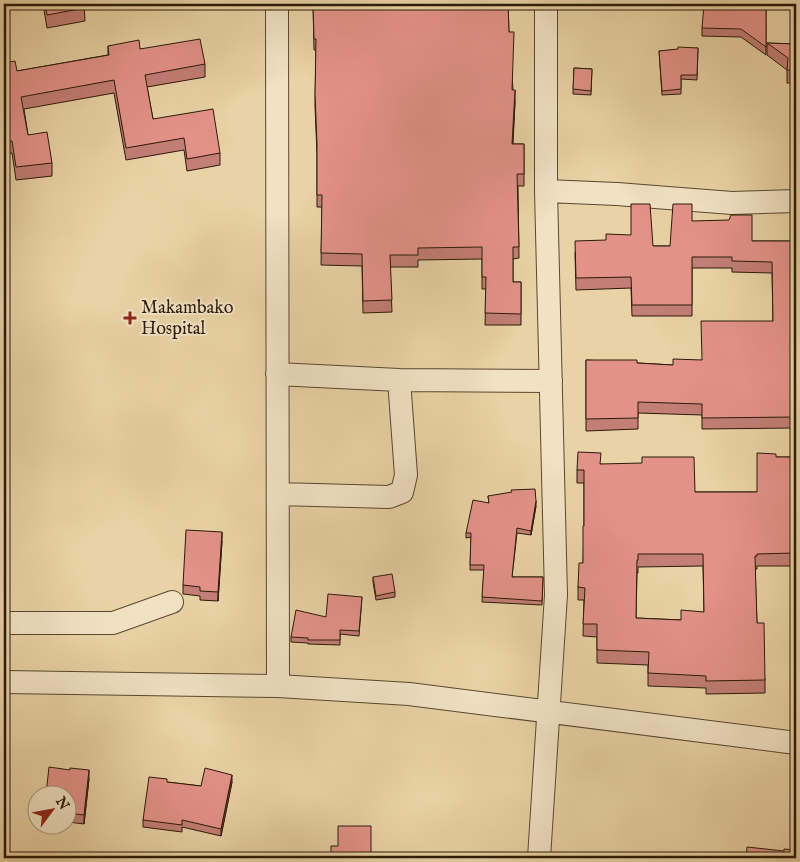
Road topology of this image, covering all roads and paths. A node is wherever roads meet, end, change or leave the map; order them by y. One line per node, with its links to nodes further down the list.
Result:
1 (277, 4): 5 (street)
2 (546, 4): 3 (street)
3 (546, 192): 4 (street); 7 (street)
4 (796, 201)
5 (278, 374): 6 (street); 8 (street)
6 (399, 380): 7 (street); 8 (street)
7 (551, 381): 13 (street)
8 (278, 494): 12 (street)
9 (172, 602): 10 (street)
10 (4, 623)
11 (4, 682): 12 (street)
12 (278, 686): 13 (street)
13 (549, 712): 14 (street); 15 (street)
14 (796, 743)
15 (539, 858)

